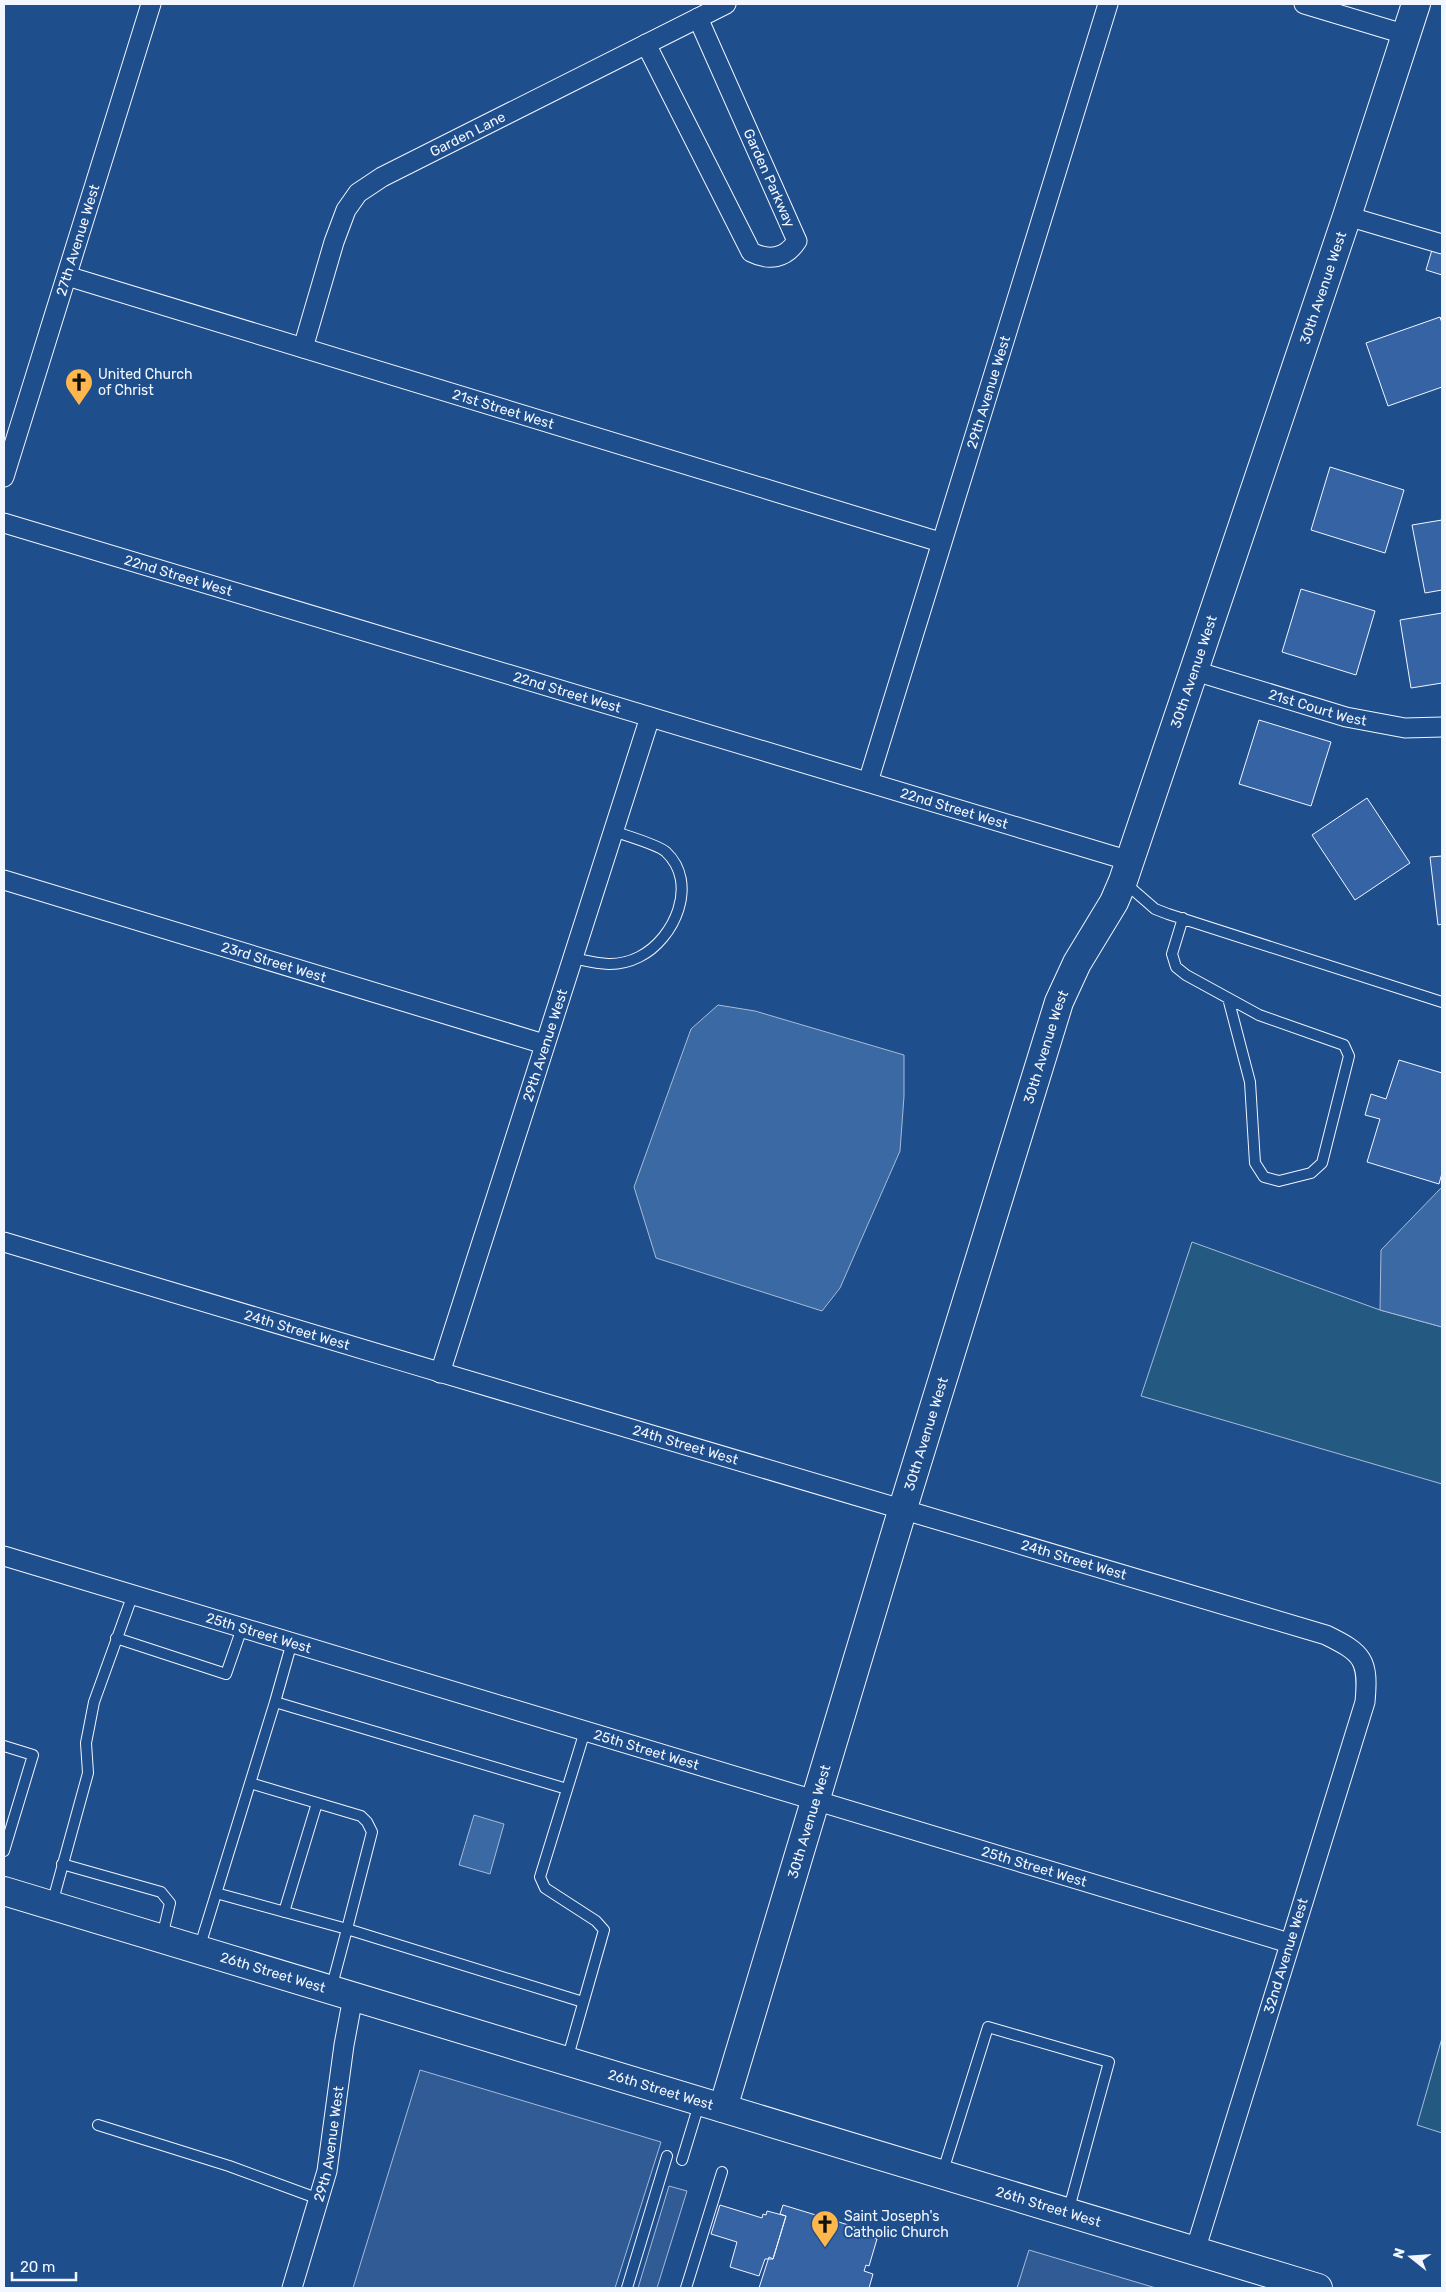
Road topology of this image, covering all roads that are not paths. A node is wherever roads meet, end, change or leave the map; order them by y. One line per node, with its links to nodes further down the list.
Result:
1 (151, 4): 11 (street, 27th Avenue West)
2 (726, 4): 6 (street, Garden Lane)
3 (1108, 4): 15 (street, 29th Avenue West)
4 (1304, 4): 7 (street)
5 (1416, 4): 7 (street, 30th Avenue West)
6 (698, 18): 8 (street, Garden Lane); 8 (street, Garden Parkway)
7 (1407, 35): 9 (street, 30th Avenue West)
8 (646, 44): 12 (street, Garden Lane)
9 (1348, 216): 10 (street); 16 (street, 30th Avenue West)
10 (1442, 244)
11 (67, 276): 12 (street, 21st Street West); 13 (street, 27th Avenue West)
12 (302, 348): 15 (street, 21st Street West)
13 (4, 477)
14 (4, 523): 17 (street, 22nd Street West)
15 (940, 542): 19 (street, 29th Avenue West)
16 (1195, 671): 18 (street, 21st Court West); 21 (street, 30th Avenue West)
17 (650, 717): 19 (street, 22nd Street West); 20 (street, 29th Avenue West)
18 (1442, 729)
19 (868, 782): 21 (street, 22nd Street West)
20 (613, 831): 24 (street, 29th Avenue West); 24 (lane)
21 (1127, 871): 23 (lane); 30 (street, 30th Avenue West)
22 (4, 880): 27 (street, 23rd Street West)
23 (1183, 918): 25 (lane); 26 (lane)
24 (572, 958): 27 (street, 29th Avenue West)
25 (1228, 998): 25 (lane)
26 (1442, 1002)
27 (544, 1044): 29 (street, 29th Avenue West)
28 (4, 1242): 29 (street, 24th Street West)
29 (440, 1374): 30 (street, 24th Street West)
30 (903, 1508): 36 (street, 24th Street West); 42 (street, 30th Avenue West)
31 (4, 1556): 32 (street, 25th Street West)
32 (133, 1594): 33 (street, 25th Street West); 34 (lane)
33 (242, 1628): 34 (lane); 35 (street, 25th Street West)
34 (116, 1638): 46 (lane)
35 (292, 1642): 37 (lane); 38 (street, 25th Street West)
36 (1362, 1660): 53 (street, 32nd Avenue West)
37 (274, 1702): 40 (lane); 41 (lane)
38 (585, 1731): 41 (lane); 42 (street, 25th Street West)
39 (4, 1746): 44 (lane)
40 (250, 1783): 43 (lane); 48 (lane)
41 (567, 1789): 56 (lane)
42 (815, 1800): 53 (street, 25th Street West); 58 (street, 30th Avenue West)
43 (317, 1803): 50 (lane); 51 (lane)
44 (8, 1824): 45 (lane)
45 (4, 1851)
46 (62, 1864): 49 (lane); 52 (lane)
47 (4, 1891): 49 (street, 26th Street West)
48 (216, 1893): 50 (lane); 54 (lane)
49 (51, 1905): 52 (street, 26th Street West)
50 (284, 1912): 51 (lane)
51 (346, 1930): 55 (lane); 56 (lane)
52 (162, 1938): 54 (street, 26th Street West)
53 (1290, 1944): 66 (street, 32nd Avenue West)
54 (199, 1950): 55 (street, 26th Street West)
55 (342, 1993): 57 (street, 26th Street West); 64 (street, 29th Avenue West)
56 (584, 2002): 57 (lane)
57 (566, 2060): 58 (street, 26th Street West)
58 (712, 2104): 61 (lane); 63 (street, 26th Street West)
59 (98, 2124): 64 (lane)
60 (666, 2156): 68 (lane)
61 (682, 2160)
62 (722, 2172): 69 (lane)
63 (942, 2174): 65 (street, 26th Street West); 65 (lane)
64 (319, 2199): 67 (street, 29th Avenue West)
65 (1067, 2213): 66 (street, 26th Street West)
66 (1195, 2251): 70 (street, 26th Street West)
67 (292, 2288)
68 (627, 2288)
69 (686, 2288)
70 (1318, 2288)

